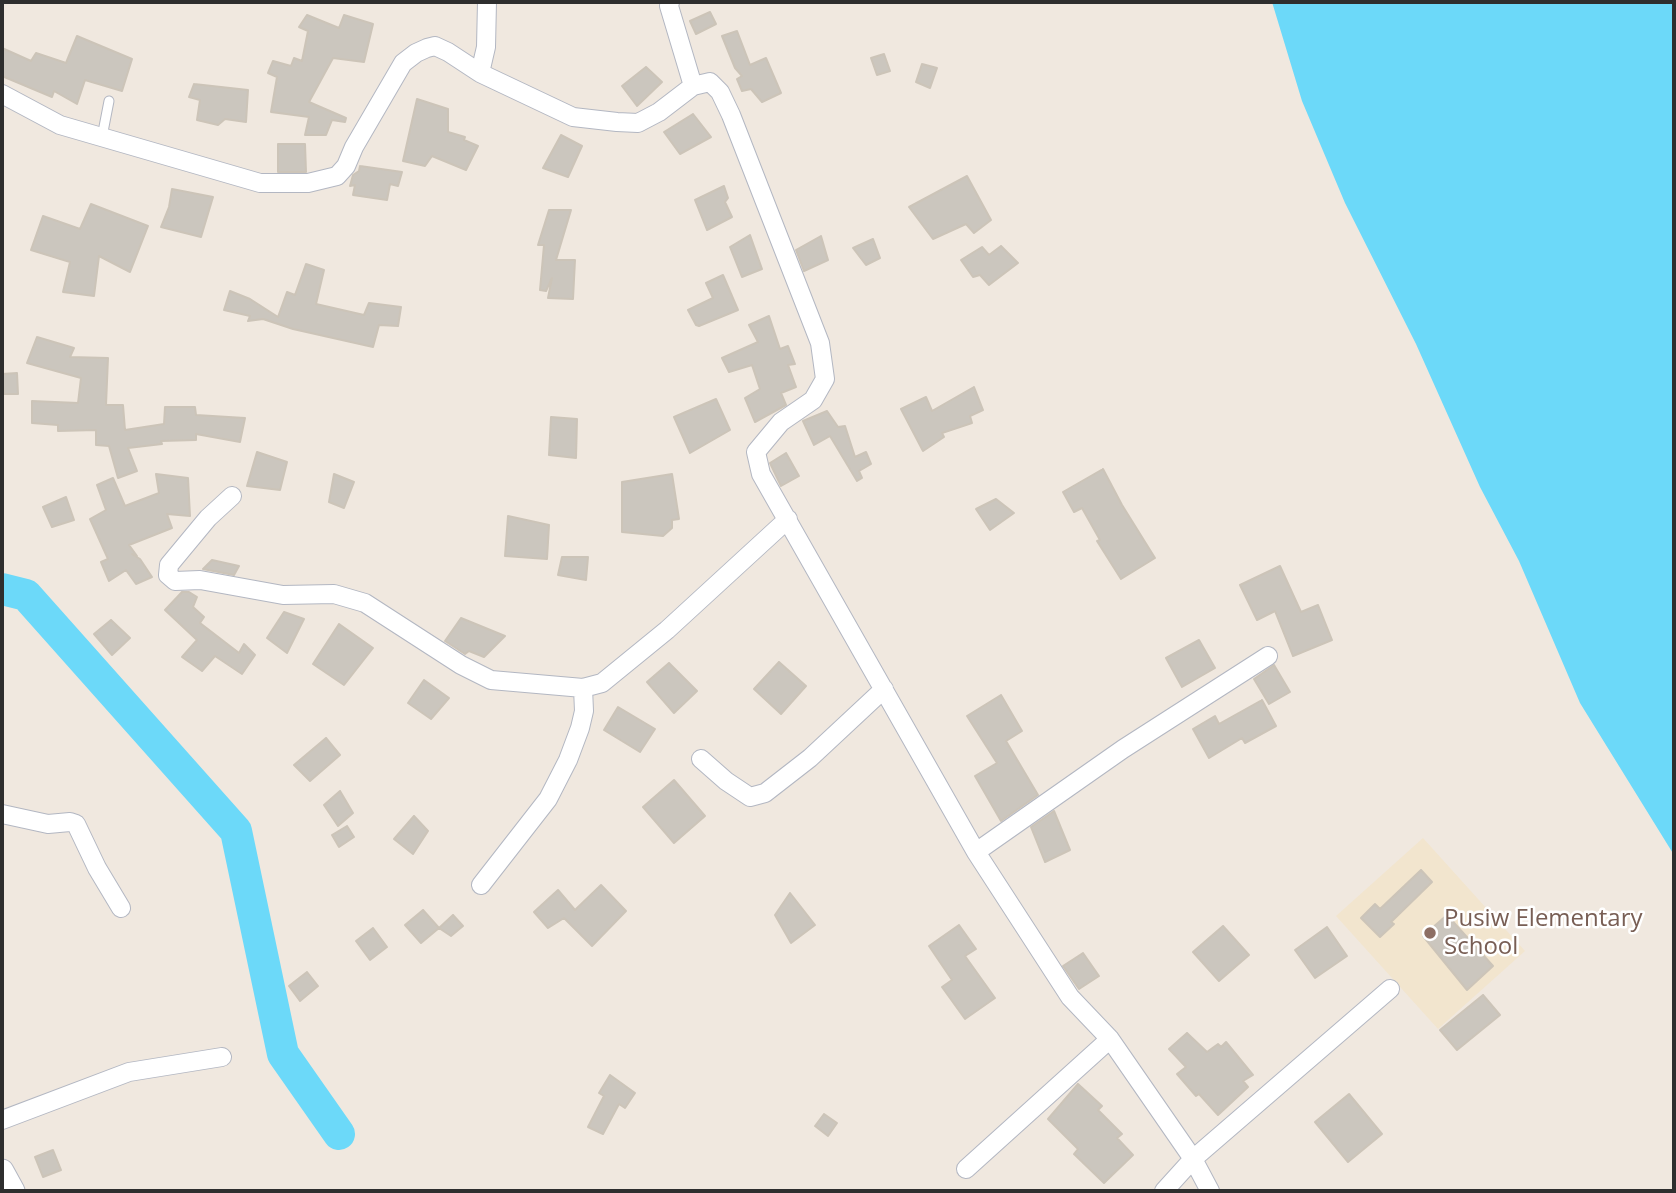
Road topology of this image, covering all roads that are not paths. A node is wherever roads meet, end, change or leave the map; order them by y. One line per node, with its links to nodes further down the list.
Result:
1 (487, 2): 3 (street)
2 (670, 2): 4 (street)
3 (480, 73): 4 (street); 7 (street)
4 (693, 86): 9 (street)
5 (2, 94): 7 (street)
6 (108, 101): 7 (lane)
7 (102, 137)
8 (232, 496): 11 (street)
9 (788, 519): 11 (street); 12 (street)
10 (1268, 656): 15 (street)
11 (583, 688): 16 (street)
12 (884, 689): 13 (street); 15 (street)
13 (701, 759)
14 (2, 814): 17 (street)
15 (976, 852): 19 (street)
16 (481, 885)
17 (121, 908)
18 (1390, 989): 22 (street)
19 (1110, 1039): 22 (street); 23 (street)
20 (222, 1057): 21 (street)
21 (2, 1120)
22 (1193, 1159): 26 (street); 27 (street)
23 (966, 1169)
24 (2, 1171): 25 (street)
25 (13, 1191)
26 (1164, 1191)
27 (1210, 1191)

